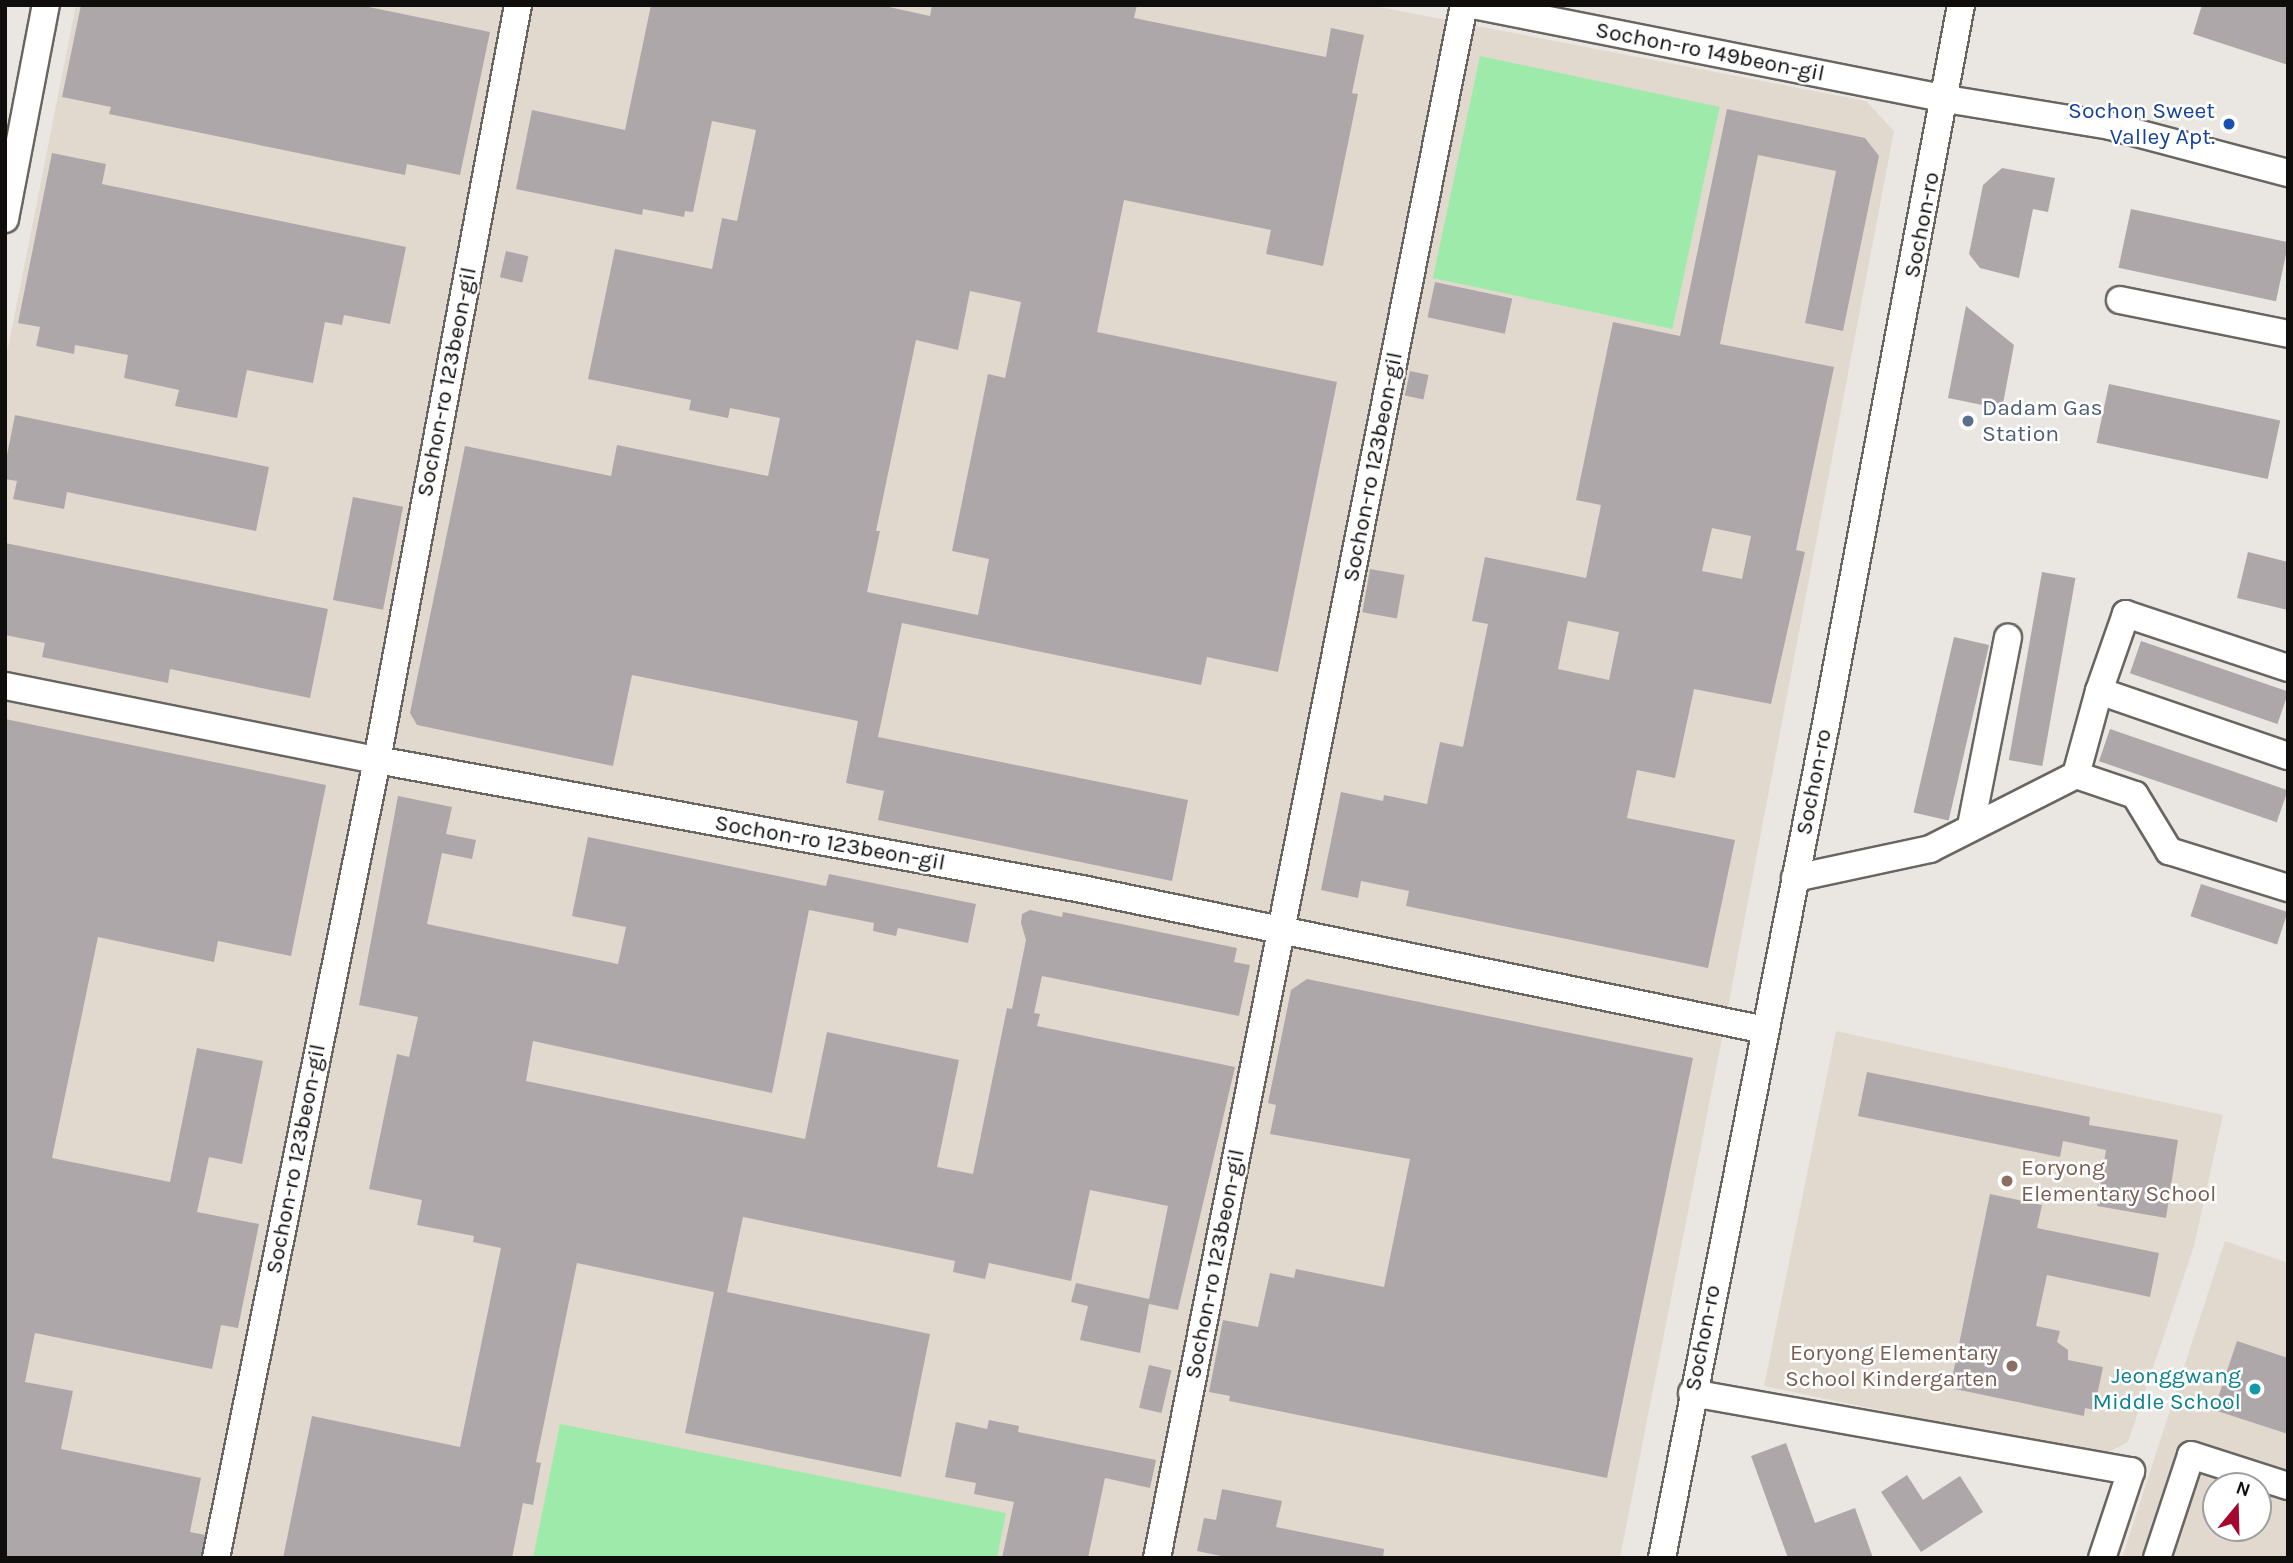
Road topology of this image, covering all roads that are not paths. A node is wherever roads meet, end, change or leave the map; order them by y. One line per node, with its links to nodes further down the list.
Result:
1 (46, 5): 8 (street)
2 (518, 5): 16 (street, Sochon-ro 123beon-gil)
3 (1464, 5): 21 (street, Sochon-ro 123beon-gil)
4 (1474, 5): 6 (street, Sochon-ro 149beon-gil)
5 (1961, 5): 6 (street, Sochon-ro)
6 (1946, 99): 7 (street, Sochon-ro 149beon-gil); 19 (street, Sochon-ro)
7 (2288, 173)
8 (5, 219)
9 (2120, 300): 10 (street)
10 (2288, 334)
11 (2008, 638): 18 (street)
12 (2288, 668): 14 (street)
13 (5, 685): 16 (street, Sochon-ro 123beon-gil)
14 (2099, 691): 15 (street); 17 (street)
15 (2288, 756)
16 (377, 760): 21 (street, Sochon-ro 123beon-gil); 25 (street, Sochon-ro 123beon-gil)
17 (2076, 775): 18 (street); 20 (street)
18 (1971, 826): 19 (street)
19 (1795, 878): 22 (street, Sochon-ro)
20 (2288, 888)
21 (1282, 929): 22 (street, Sochon-ro 123beon-gil); 26 (street, Sochon-ro 123beon-gil)
22 (1765, 1030): 23 (street, Sochon-ro)
23 (1692, 1392): 27 (street, Sochon-ro); 28 (street)
24 (2288, 1486): 29 (street)
25 (216, 1558)
26 (1157, 1558)
27 (1662, 1558)
28 (2102, 1558)
29 (2157, 1558)

